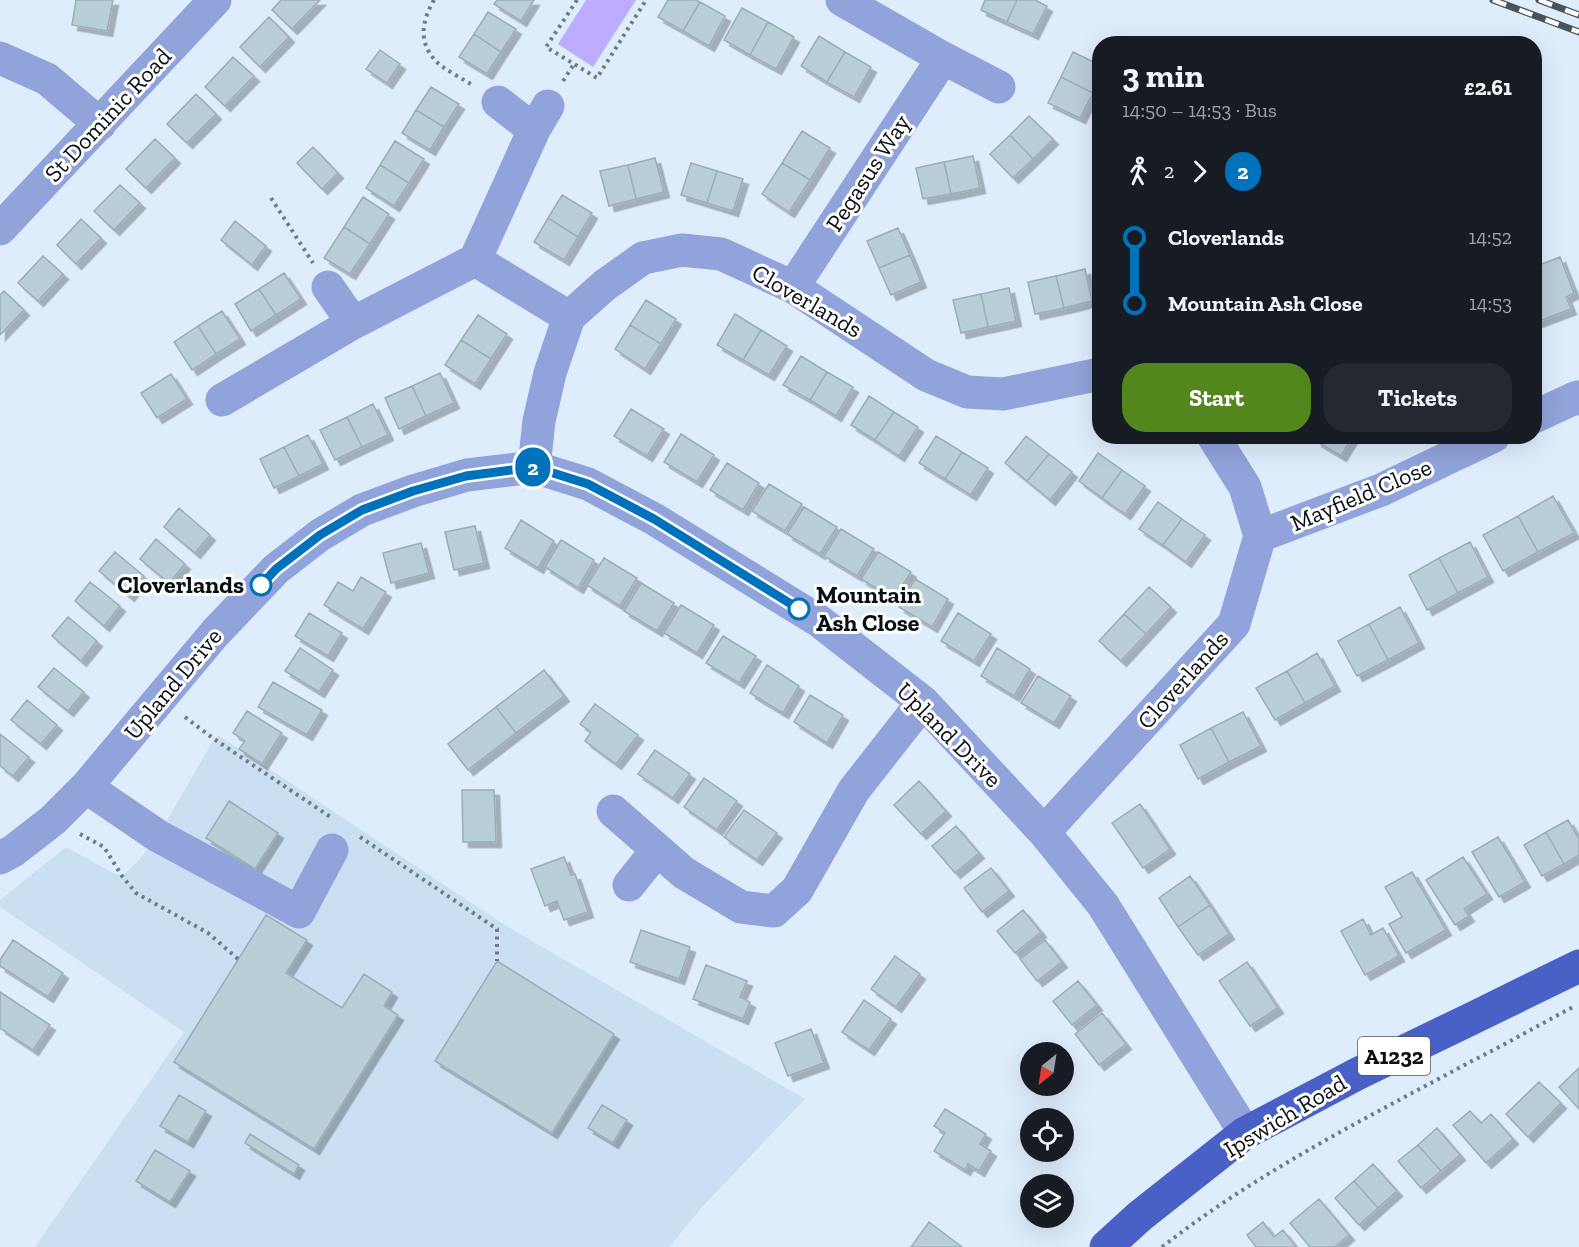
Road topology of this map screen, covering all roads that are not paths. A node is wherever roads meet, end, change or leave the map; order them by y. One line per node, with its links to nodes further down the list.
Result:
1 (215, 0): 7 (street, St Dominic Road)
2 (843, 0): 4 (street)
3 (0, 58): 7 (street)
4 (943, 58): 5 (street); 11 (street, Pegasus Way)
5 (999, 87)
6 (498, 102): 9 (street)
7 (100, 124): 8 (street, St Dominic Road)
8 (0, 229)
9 (475, 260): 12 (street); 13 (street)
10 (328, 287): 13 (street)
11 (793, 287): 12 (street, Cloverlands); 14 (street, Cloverlands)
12 (569, 317): 20 (street, Cloverlands)
13 (353, 323): 16 (street)
14 (1092, 376)
15 (1579, 399): 17 (street)
16 (222, 400)
17 (1542, 413)
18 (1218, 444): 21 (street)
19 (1477, 444): 21 (street, Mayfield Close)
20 (534, 467): 22 (street, Upland Drive); 23 (street, Upland Drive)
21 (1260, 537): 25 (street, Cloverlands)
22 (923, 702): 25 (street, Upland Drive); 27 (street)
23 (86, 787): 26 (street); 28 (street, Upland Drive)
24 (613, 811): 27 (street)
25 (1044, 832): 31 (street, Upland Drive)
26 (332, 850)
27 (657, 850): 29 (street)
28 (0, 858)
29 (629, 885)
30 (1579, 966): 31 (main road, Ipswich Road / A1232)
31 (1245, 1133): 32 (main road, Ipswich Road / A1232)
32 (1106, 1247)

